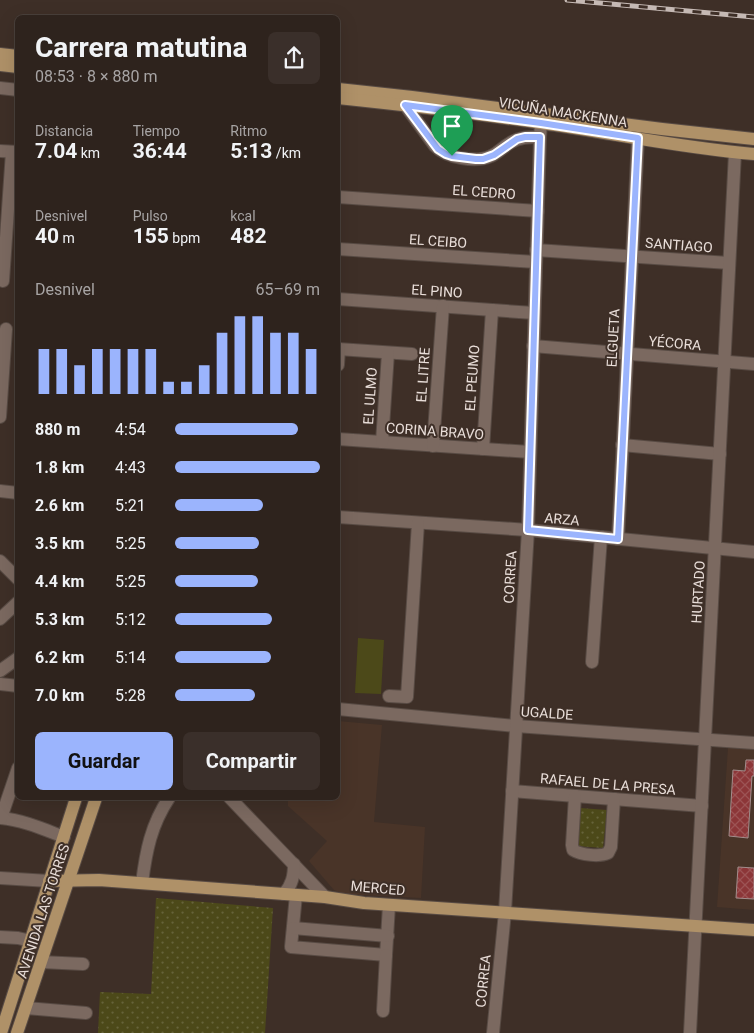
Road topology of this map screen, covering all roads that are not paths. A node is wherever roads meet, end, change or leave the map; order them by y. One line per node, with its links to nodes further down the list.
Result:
1 (0, 54): 2 (main road)
2 (15, 56)
3 (0, 65): 4 (main road)
4 (15, 67)
5 (0, 88): 7 (street)
6 (340, 89): 13 (main road, VICUÑA MACKENNA)
7 (15, 90)
8 (340, 98): 9 (main road, VICUÑA MACKENNA)
9 (405, 105): 10 (main road, VICUÑA MACKENNA); 11 (street)
10 (541, 123): 11 (street, CORREA); 12 (main road, VICUÑA MACKENNA)
11 (540, 137): 18 (street, CORREA)
12 (638, 138): 15 (main road, VICUÑA MACKENNA); 21 (street, ELGUETA)
13 (754, 140)
14 (10, 152): 23 (street)
15 (735, 153): 16 (main road, VICUÑA MACKENNA); 22 (street, HURTADO)
16 (754, 154)
17 (340, 196): 18 (street, EL CEDRO)
18 (538, 212): 20 (street, CORREA)
19 (340, 249): 20 (street, EL CEIBO)
20 (536, 256): 21 (street, SANTIAGO); 27 (street, CORREA)
21 (632, 256): 22 (street, SANTIAGO); 33 (street, ELGUETA)
22 (729, 263): 34 (street, HURTADO)
23 (2, 274)
24 (340, 299): 25 (street, EL PINO)
25 (443, 306): 26 (street, EL PINO); 40 (street, EL LITRE)
26 (492, 310): 27 (street, EL PINO); 41 (street, EL PEUMO)
27 (534, 313): 29 (street, CORREA)
28 (8, 329): 36 (street)
29 (533, 346): 33 (street, YÉCORA); 42 (street, CORREA)
30 (340, 349): 31 (street)
31 (388, 353): 32 (street); 38 (street, EL ULMO)
32 (412, 354)
33 (627, 354): 34 (street, YÉCORA); 39 (street, ELGUETA)
34 (724, 362): 35 (street, YÉCORA); 43 (street, HURTADO)
35 (754, 364)
36 (0, 417)
37 (340, 439): 38 (street, CORINA BRAVO)
38 (382, 442): 40 (street, CORINA BRAVO)
39 (622, 445): 43 (street); 50 (street, ELGUETA)
40 (433, 446): 41 (street, CORINA BRAVO)
41 (483, 449): 42 (street, CORINA BRAVO)
42 (530, 452): 48 (street, CORREA)
43 (720, 454): 51 (street, HURTADO)
44 (0, 491): 45 (street)
45 (15, 493)
46 (340, 517): 47 (street, ARZA)
47 (418, 523): 48 (street, ARZA); 62 (street)
48 (528, 530): 49 (street, ARZA); 64 (street, CORREA)
49 (601, 537): 50 (street, ARZA); 58 (street)
50 (618, 539): 51 (street, ARZA)
51 (715, 548): 52 (street, ARZA); 65 (street, HURTADO)
52 (754, 552)
53 (0, 561): 54 (street)
54 (15, 576)
55 (15, 605): 56 (street)
56 (0, 619)
57 (15, 660): 59 (street)
58 (592, 662)
59 (0, 671)
60 (0, 684): 61 (street)
61 (15, 686)
62 (388, 696)
63 (340, 709): 64 (street, UGALDE)
64 (516, 726): 65 (street, UGALDE); 68 (street, CORREA)
65 (705, 740): 66 (street, UGALDE); 75 (street, HURTADO)
66 (754, 743)
67 (15, 776): 76 (street)
68 (512, 791): 69 (street, RAFAEL DE LA PRESA); 86 (street, CORREA)
69 (576, 796): 70 (street, RAFAEL DE LA PRESA); 70 (street)
70 (614, 799): 75 (street, RAFAEL DE LA PRESA)
71 (75, 800): 77 (main road, AVENIDA LAS TORRES)
72 (95, 800): 80 (main road, AVENIDA LAS TORRES)
73 (168, 800): 82 (street)
74 (232, 800): 78 (street)
75 (702, 806): 87 (street, HURTADO)
76 (0, 818): 77 (street)
77 (64, 837): 81 (main road, AVENIDA LAS TORRES)
78 (294, 864): 83 (street); 84 (street)
79 (0, 878): 81 (street, MERCED)
80 (68, 880): 81 (main road, MERCED); 82 (main road, MERCED); 94 (main road, AVENIDA LAS TORRES)
81 (49, 881): 92 (main road, AVENIDA LAS TORRES)
82 (142, 883): 83 (main road, MERCED)
83 (290, 894): 84 (main road, MERCED); 88 (street)
84 (325, 897): 85 (main road, MERCED)
85 (389, 905): 86 (main road, MERCED); 90 (street)
86 (505, 912): 87 (main road, MERCED); 101 (street, CORREA)
87 (695, 926): 89 (main road, MERCED); 102 (street, HURTADO)
88 (293, 928): 90 (street); 93 (street)
89 (754, 930)
90 (388, 936): 93 (street)
91 (0, 937): 92 (street)
92 (31, 941): 99 (main road, AVENIDA LAS TORRES)
93 (386, 955): 97 (street)
94 (41, 962): 95 (street); 96 (main road, AVENIDA LAS TORRES)
95 (83, 964)
96 (26, 1008): 98 (street); 100 (main road, AVENIDA LAS TORRES)
97 (383, 1011)
98 (86, 1013)
99 (2, 1026)
100 (17, 1033)
101 (493, 1033)
102 (690, 1033)

